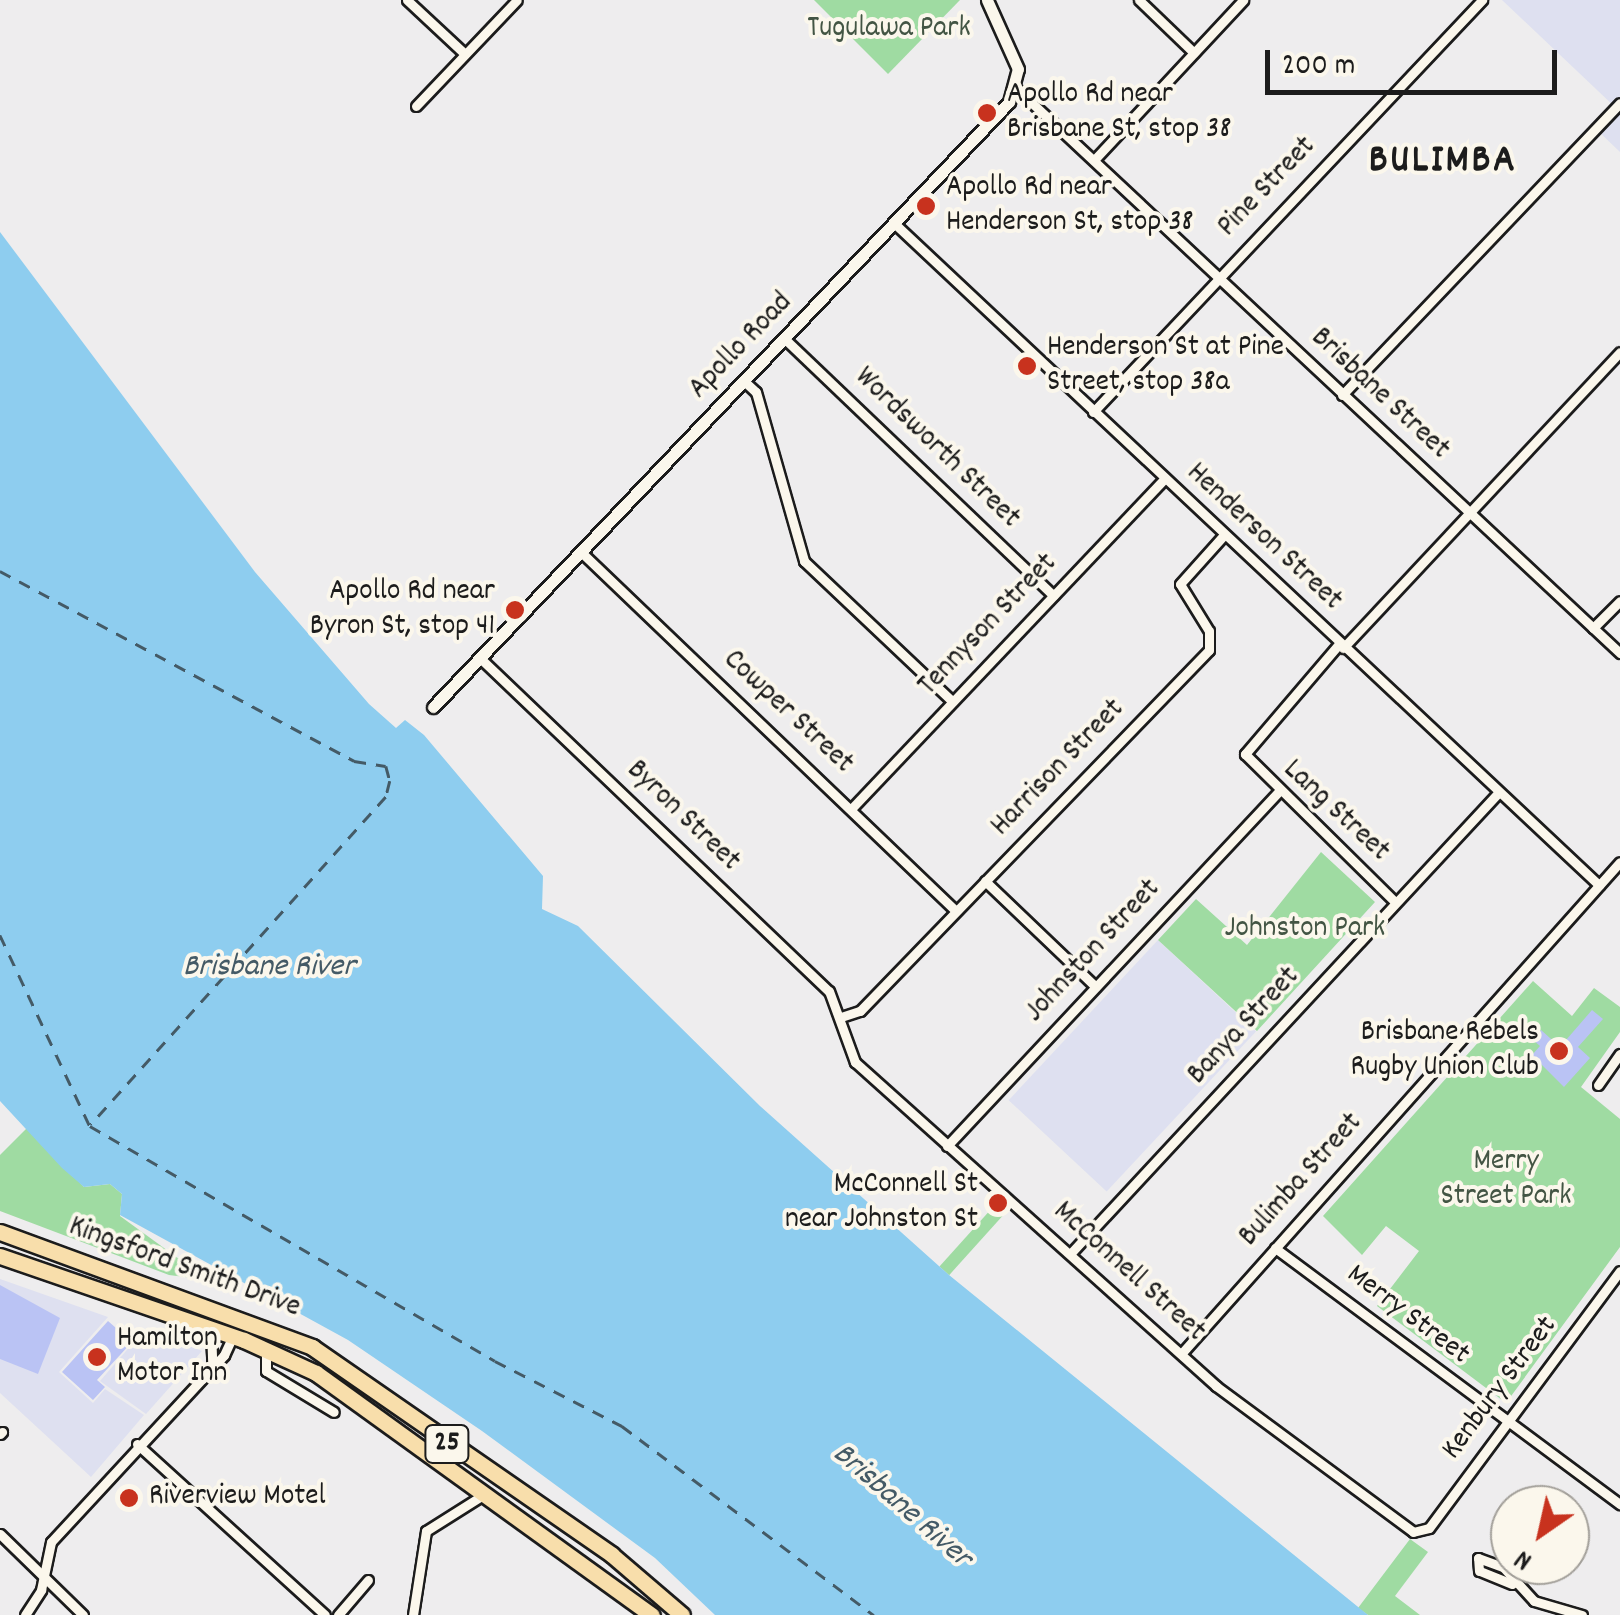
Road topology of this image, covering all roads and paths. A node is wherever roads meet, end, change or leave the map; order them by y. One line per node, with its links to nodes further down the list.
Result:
1 (407, 0): 8 (street)
2 (517, 0): 8 (street)
3 (987, 0): 9 (street)
4 (1139, 0): 7 (street)
5 (1243, 0): 7 (street)
6 (1482, 0): 14 (street, Pine Street)
7 (1194, 52): 12 (street)
8 (465, 54): 11 (street)
9 (1017, 89): 12 (street, Brisbane Street); 13 (street, Apollo Road)
10 (1620, 104): 18 (street)
11 (416, 106)
12 (1094, 160): 14 (street, Brisbane Street)
13 (895, 224): 15 (street, Apollo Road); 19 (street, Henderson Street)
14 (1218, 278): 18 (street, Brisbane Street); 19 (street, Pine Street)
15 (784, 339): 17 (street, Apollo Road); 24 (street, Wordsworth Street)
16 (1620, 352): 21 (street)
17 (744, 381): 23 (street, Apollo Road); 30 (street)
18 (1342, 394): 21 (street, Brisbane Street)
19 (1093, 412): 20 (street, Henderson Street)
20 (1164, 479): 22 (street, Henderson Street); 24 (street, Tennyson Street)
21 (1468, 513): 26 (street, Brisbane Street); 27 (street)
22 (1224, 535): 27 (street, Henderson Street); 36 (street, Harrison Street)
23 (581, 552): 29 (street, Apollo Road); 34 (street, Cowper Street)
24 (1054, 595): 30 (street, Tennyson Street)
25 (1620, 600): 26 (street)
26 (1594, 628): 28 (street, Brisbane Street)
27 (1341, 646): 32 (street, Lang Street); 33 (street, Henderson Street)
28 (1620, 653)
29 (480, 658): 31 (street, Apollo Road); 41 (street, Byron Street)
30 (952, 701): 34 (street, Tennyson Street)
31 (433, 707)
32 (1278, 792): 38 (street, Lang Street); 40 (street, Johnston Street)
33 (1499, 792): 37 (street, Henderson Street); 38 (street, Banya Street)
34 (852, 808): 39 (street, Cowper Street)
35 (1620, 862): 37 (street, Bulimba Street)
36 (985, 881): 39 (street, Harrison Street); 40 (street)
37 (1599, 885): 46 (street, Bulimba Street)
38 (1395, 902): 47 (street, Banya Street)
39 (956, 911): 41 (street, Harrison Street)
40 (1096, 987): 44 (street, Johnston Street)
41 (841, 1017): 44 (street, McConnell Street)
42 (1620, 1054): 43 (street)
43 (1598, 1085)
44 (947, 1146): 47 (street, McConnell Street)
45 (0, 1232): 50 (highway, Kingsford Smith Drive / 25)
46 (1275, 1248): 54 (street, Bulimba Street); 57 (street, Merry Street)
47 (1070, 1254): 54 (street, McConnell Street)
48 (0, 1256): 51 (highway, Kingsford Smith Drive / 25)
49 (1620, 1271): 57 (street, Kenbury Street)
50 (196, 1299): 52 (street); 74 (highway, Kingsford Smith Drive / 25)
51 (210, 1328): 52 (highway, Kingsford Smith Drive / 25); 55 (street)
52 (233, 1336): 53 (highway, Kingsford Smith Drive / 25); 55 (street)
53 (266, 1348): 56 (street, Kingsford Smith Drive); 59 (highway, Kingsford Smith Drive / 25)
54 (1181, 1354): 63 (street, McConnell Street)
55 (212, 1362): 58 (street)
56 (334, 1412)
57 (1508, 1423): 62 (street, Merry Street); 63 (street, Kenbury Street)
58 (137, 1444): 65 (street); 70 (street)
59 (463, 1481): 60 (highway, Kingsford Smith Drive / 25); 61 (street)
60 (483, 1494): 61 (street); 73 (highway, Kingsford Smith Drive / 25)
61 (459, 1504): 72 (street)
62 (1620, 1504)
63 (1420, 1533)
64 (0, 1534): 65 (street)
65 (42, 1576): 68 (street); 69 (street)
66 (368, 1580): 71 (street)
67 (1513, 1585): 75 (street)
68 (24, 1615)
69 (83, 1615)
70 (325, 1615)
71 (338, 1615)
72 (412, 1615)
73 (652, 1615)
74 (682, 1615)
75 (1582, 1615)

